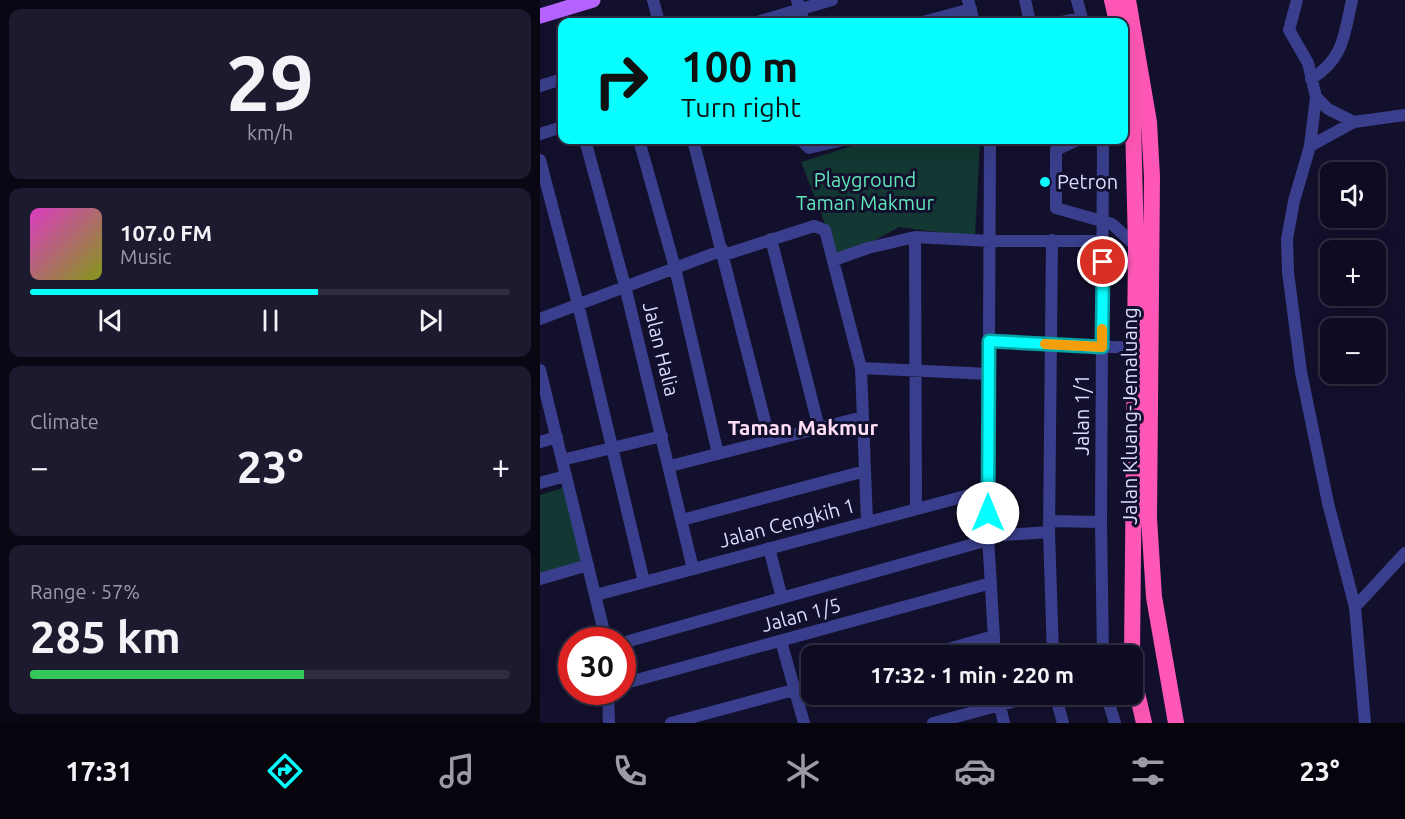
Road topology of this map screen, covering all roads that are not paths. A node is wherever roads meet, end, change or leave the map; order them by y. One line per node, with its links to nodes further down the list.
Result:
1 (593, 0): 12 (main road)
2 (653, 0): 13 (street)
3 (832, 0): 11 (street)
4 (1025, 0): 16 (street)
5 (1077, 0): 17 (street)
6 (1112, 0): 18 (highway)
7 (1128, 0): 115 (highway, Jalan Kluang-Jemaluang)
8 (1297, 0): 19 (street)
9 (1352, 0): 19 (street)
10 (969, 4): 15 (street)
11 (798, 5): 14 (street)
12 (540, 16)
13 (658, 18)
14 (767, 18)
15 (933, 18)
16 (1029, 18)
17 (1082, 18)
18 (1116, 18)
19 (1311, 79): 22 (street)
20 (558, 80): 21 (street)
21 (540, 86)
22 (1316, 97): 25 (street); 36 (street)
23 (1405, 115): 25 (street)
24 (1128, 122): 44 (highway, Jalan Kluang-Jemaluang)
25 (1354, 122): 36 (street)
26 (558, 128): 27 (street)
27 (540, 134)
28 (586, 144): 48 (street, Jalan Halia)
29 (640, 144): 47 (street)
30 (694, 144): 45 (street)
31 (805, 144): 32 (street)
32 (826, 144)
33 (991, 144): 42 (street)
34 (1069, 144): 38 (street)
35 (1103, 144): 38 (street, Jalan 1/1)
36 (1310, 146): 88 (street)
37 (540, 160): 49 (street)
38 (1103, 221): 43 (street, Jalan 1/1); 44 (street)
39 (915, 237): 42 (street); 46 (street); 56 (street)
40 (771, 239): 45 (street); 46 (street); 60 (street)
41 (1052, 240): 42 (street); 43 (street); 52 (street)
42 (990, 241): 51 (street)
43 (1103, 241): 53 (street, Jalan 1/1)
44 (1136, 246): 54 (highway, Jalan Kluang-Jemaluang)
45 (724, 253): 47 (street); 63 (street)
46 (834, 260): 55 (street)
47 (675, 268): 48 (street); 66 (street)
48 (625, 286): 49 (street); 61 (street, Jalan Halia)
49 (578, 304): 50 (street); 65 (street)
50 (540, 319)
51 (989, 341): 52 (street); 57 (street)
52 (1051, 344): 53 (street); 77 (street)
53 (1102, 347): 54 (street); 76 (street, Jalan 1/1)
54 (1134, 348): 97 (highway, Jalan Kluang-Jemaluang)
55 (861, 368): 56 (street); 59 (street)
56 (915, 370): 57 (street); 73 (street)
57 (989, 374): 72 (street)
58 (541, 378): 62 (street)
59 (863, 417): 60 (street); 69 (street)
60 (819, 428): 63 (street)
61 (662, 436): 65 (street); 68 (street, Jalan Halia)
62 (556, 437): 64 (street); 67 (street)
63 (770, 441): 66 (street)
64 (540, 442)
65 (612, 448): 67 (street); 84 (street)
66 (718, 454): 68 (street)
67 (562, 460): 70 (street)
68 (670, 466): 74 (street, Jalan Halia)
69 (865, 471): 74 (street); 75 (street)
70 (566, 476): 71 (street); 81 (street)
71 (540, 483)
72 (988, 490): 73 (street, Jalan Cengkih 1); 78 (street)
73 (916, 509): 75 (street, Jalan Cengkih 1)
74 (682, 520): 82 (street, Jalan Halia)
75 (867, 522): 79 (street, Jalan Cengkih 1)
76 (1101, 522): 77 (street); 96 (street, Jalan 1/1)
77 (1049, 526): 78 (street); 95 (street)
78 (988, 538): 85 (street); 87 (street)
79 (769, 548): 82 (street, Jalan Cengkih 1); 87 (street)
80 (1405, 553): 88 (street)
81 (588, 565): 83 (street); 86 (street)
82 (693, 569): 84 (street, Jalan Cengkih 1)
83 (540, 579)
84 (644, 582): 86 (street, Jalan Cengkih 1)
85 (991, 583): 90 (street); 92 (street, Jalan 1/5)
86 (596, 595): 89 (street)
87 (782, 598): 91 (street)
88 (1354, 607): 116 (street)
89 (603, 627)
90 (994, 636): 93 (street); 94 (street)
91 (636, 639)
92 (781, 641): 98 (street, Jalan 1/5); 100 (street)
93 (962, 645)
94 (994, 645)
95 (1053, 645)
96 (1103, 645)
97 (1132, 645)
98 (636, 680)
99 (801, 688): 100 (street)
100 (795, 690): 108 (street); 109 (street)
101 (608, 705): 107 (street)
102 (984, 705): 110 (street)
103 (999, 705): 111 (street)
104 (1058, 705): 112 (street)
105 (1109, 705): 113 (street)
106 (1140, 705): 114 (highway)
107 (609, 723)
108 (671, 723)
109 (804, 723)
110 (933, 723)
111 (1004, 723)
112 (1063, 723)
113 (1115, 723)
114 (1144, 723)
115 (1176, 723)
116 (1365, 723)

